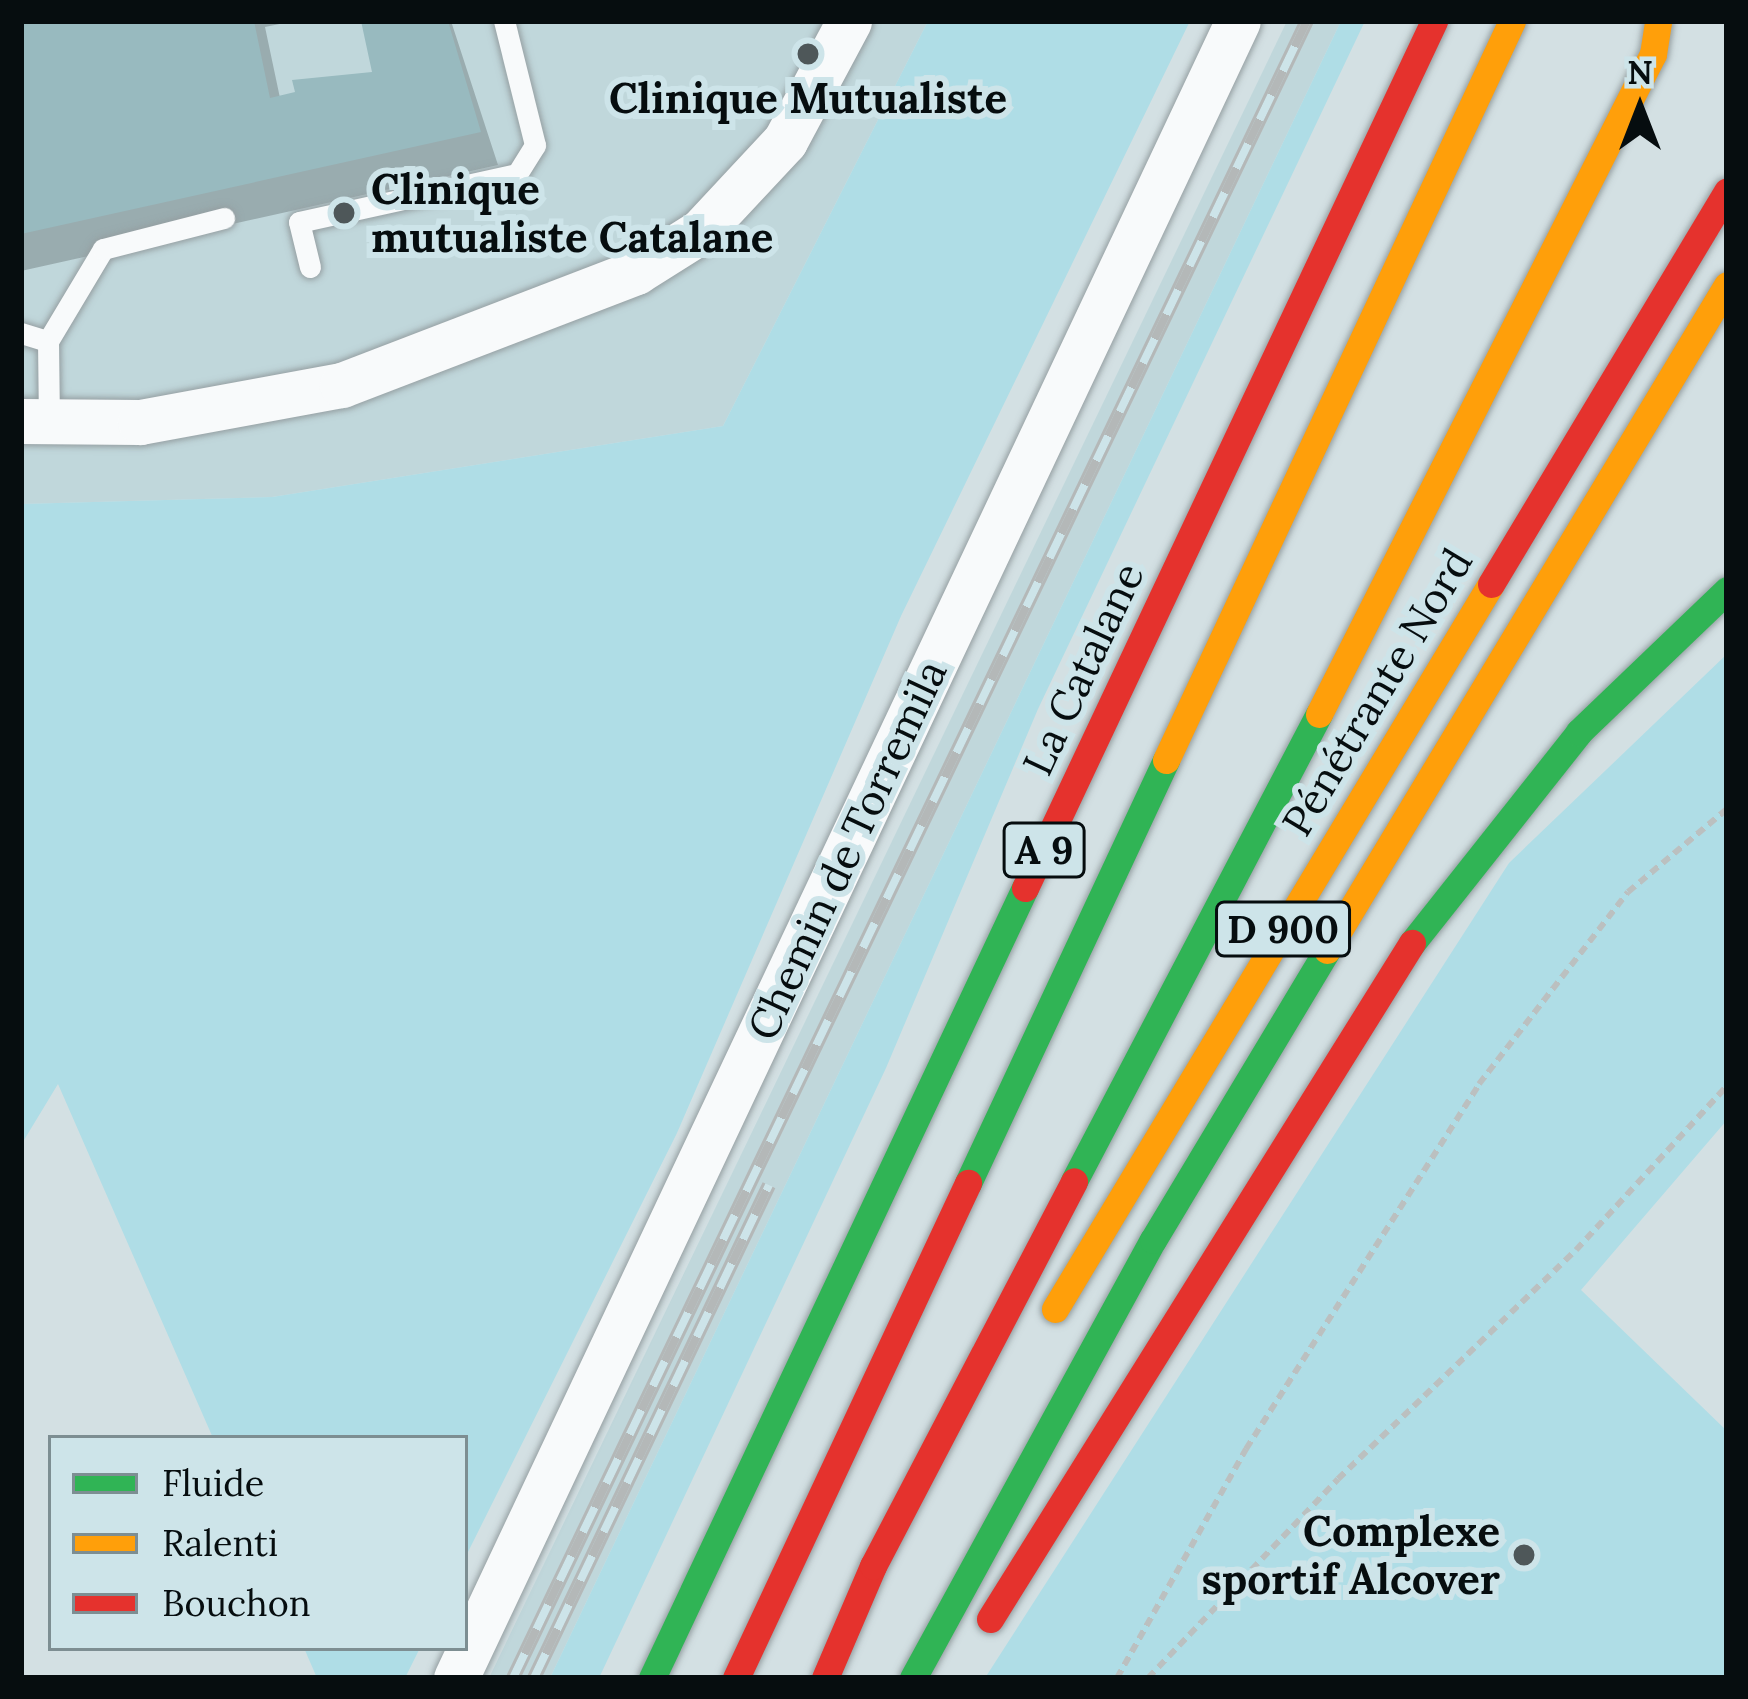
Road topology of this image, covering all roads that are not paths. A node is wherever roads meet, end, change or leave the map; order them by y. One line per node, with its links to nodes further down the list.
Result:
1 (504, 21): 9 (lane)
2 (849, 21): 13 (street)
3 (1238, 21): 17 (street, Chemin de Torremila)
4 (1434, 21): 18 (highway, La Catalane / A 9)
5 (1512, 21): 19 (highway, A 9)
6 (1658, 21): 20 (highway)
7 (1727, 191): 15 (highway, Pénétrante Nord / D 900)
8 (224, 218): 12 (lane)
9 (310, 267)
10 (1727, 285): 21 (highway, D 900)
11 (21, 332): 12 (lane)
12 (48, 341): 13 (lane)
13 (35, 423)
14 (1727, 590): 16 (highway)
15 (1045, 1326)
16 (978, 1637)
17 (456, 1678)
18 (652, 1678)
19 (736, 1678)
20 (825, 1678)
21 (914, 1678)

